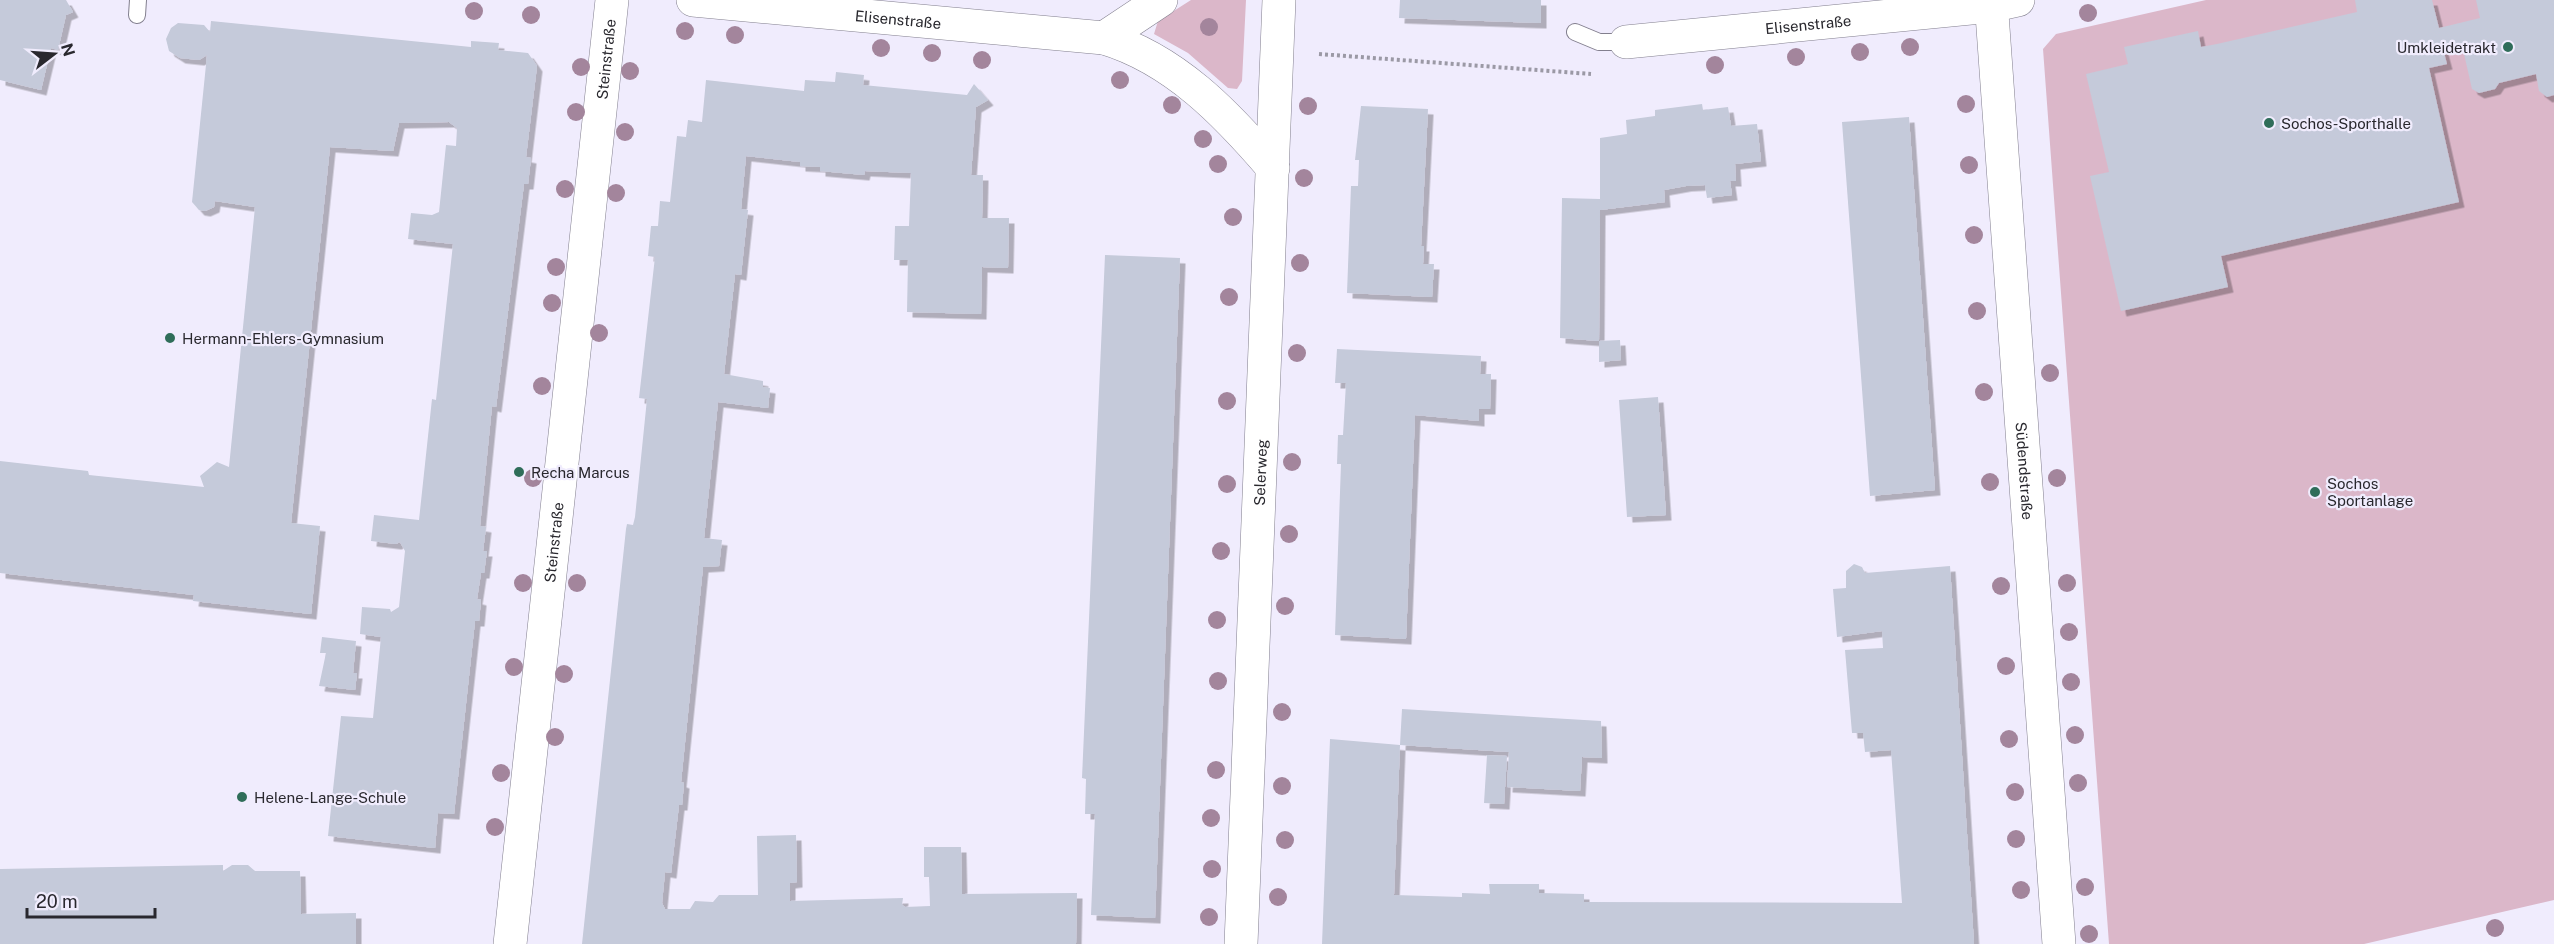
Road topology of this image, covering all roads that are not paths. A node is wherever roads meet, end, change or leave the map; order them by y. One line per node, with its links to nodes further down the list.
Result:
1 (612, 0): 10 (street, Steinstraße)
2 (693, 0): 7 (street, Elisenstraße)
3 (1161, 0): 7 (street)
4 (1279, 0): 9 (street, Selerweg)
5 (2000, 2): 8 (street, Elisenstraße); 12 (street, Südendstraße)
6 (1575, 32): 8 (lane)
7 (1104, 38): 9 (street, Elisenstraße)
8 (1626, 42)
9 (1273, 168): 11 (street, Selerweg)
10 (510, 944)
11 (1241, 944)
12 (2058, 944)

